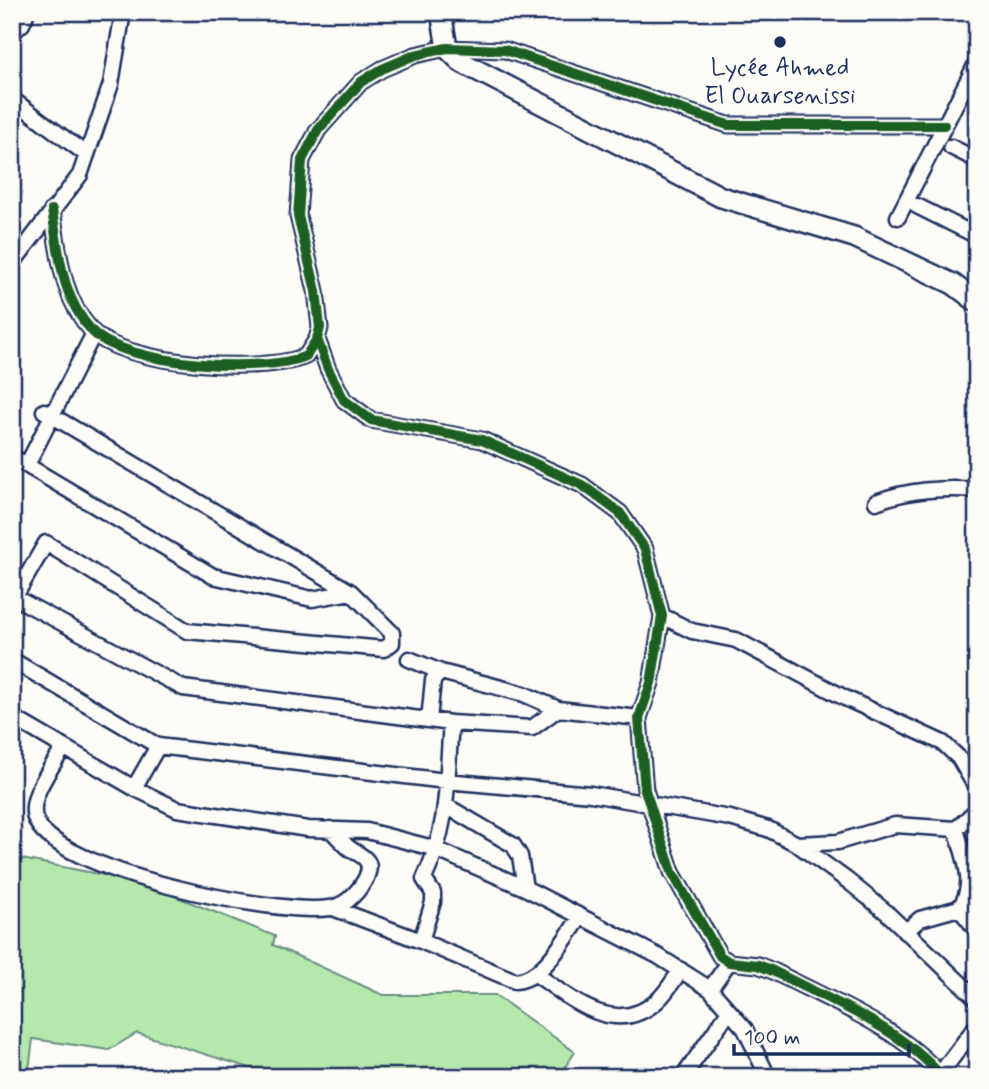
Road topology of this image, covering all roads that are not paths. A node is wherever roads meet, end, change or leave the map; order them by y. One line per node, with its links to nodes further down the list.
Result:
1 (27, 12): 4 (street)
2 (123, 12): 10 (street)
3 (441, 12): 5 (main road)
4 (12, 33)
5 (447, 48): 8 (street); 17 (main road); 19 (street)
6 (977, 62): 8 (street)
7 (12, 99): 10 (street)
8 (944, 125): 14 (street)
9 (951, 147): 11 (street)
10 (87, 155): 13 (street)
11 (977, 160)
12 (918, 206): 15 (street)
13 (52, 211): 16 (street); 18 (street)
14 (898, 217)
15 (977, 236)
16 (12, 264)
17 (977, 302)
18 (94, 334): 19 (street); 20 (street)
19 (317, 339): 25 (street)
20 (49, 414): 23 (street); 23 (street)
21 (977, 490): 22 (street)
22 (876, 502)
23 (351, 592): 24 (street)
24 (13, 597): 32 (street)
25 (662, 616): 31 (street); 38 (street)
26 (409, 659): 28 (street)
27 (12, 660): 34 (street)
28 (441, 672): 29 (street); 32 (street)
29 (558, 709): 31 (street); 33 (street)
30 (12, 717): 35 (street)
31 (639, 718): 40 (street)
32 (429, 720): 33 (street)
33 (451, 723): 36 (street)
34 (158, 746): 36 (street); 37 (street)
35 (64, 747): 37 (street); 47 (street)
36 (446, 781): 39 (street); 40 (street)
37 (134, 788): 42 (street)
38 (977, 789)
39 (447, 807): 45 (street); 46 (street)
40 (651, 807): 44 (street); 53 (street)
41 (977, 810): 43 (street)
42 (330, 829): 45 (street); 47 (street)
43 (956, 829): 44 (street); 48 (street)
44 (797, 844): 51 (street)
45 (438, 850): 46 (street); 52 (street)
46 (525, 888): 49 (street)
47 (332, 908): 52 (street)
48 (959, 908): 50 (street); 51 (street)
49 (580, 918): 54 (street); 55 (street)
50 (977, 931)
51 (905, 932): 57 (street)
52 (421, 941): 55 (street)
53 (729, 962): 56 (street); 60 (street)
54 (681, 970): 55 (street); 56 (street)
55 (536, 974)
56 (710, 989): 58 (street)
57 (977, 999)
58 (729, 1011): 61 (street); 62 (street)
59 (977, 1025): 60 (street)
60 (941, 1076)
61 (684, 1077)
62 (768, 1077)

